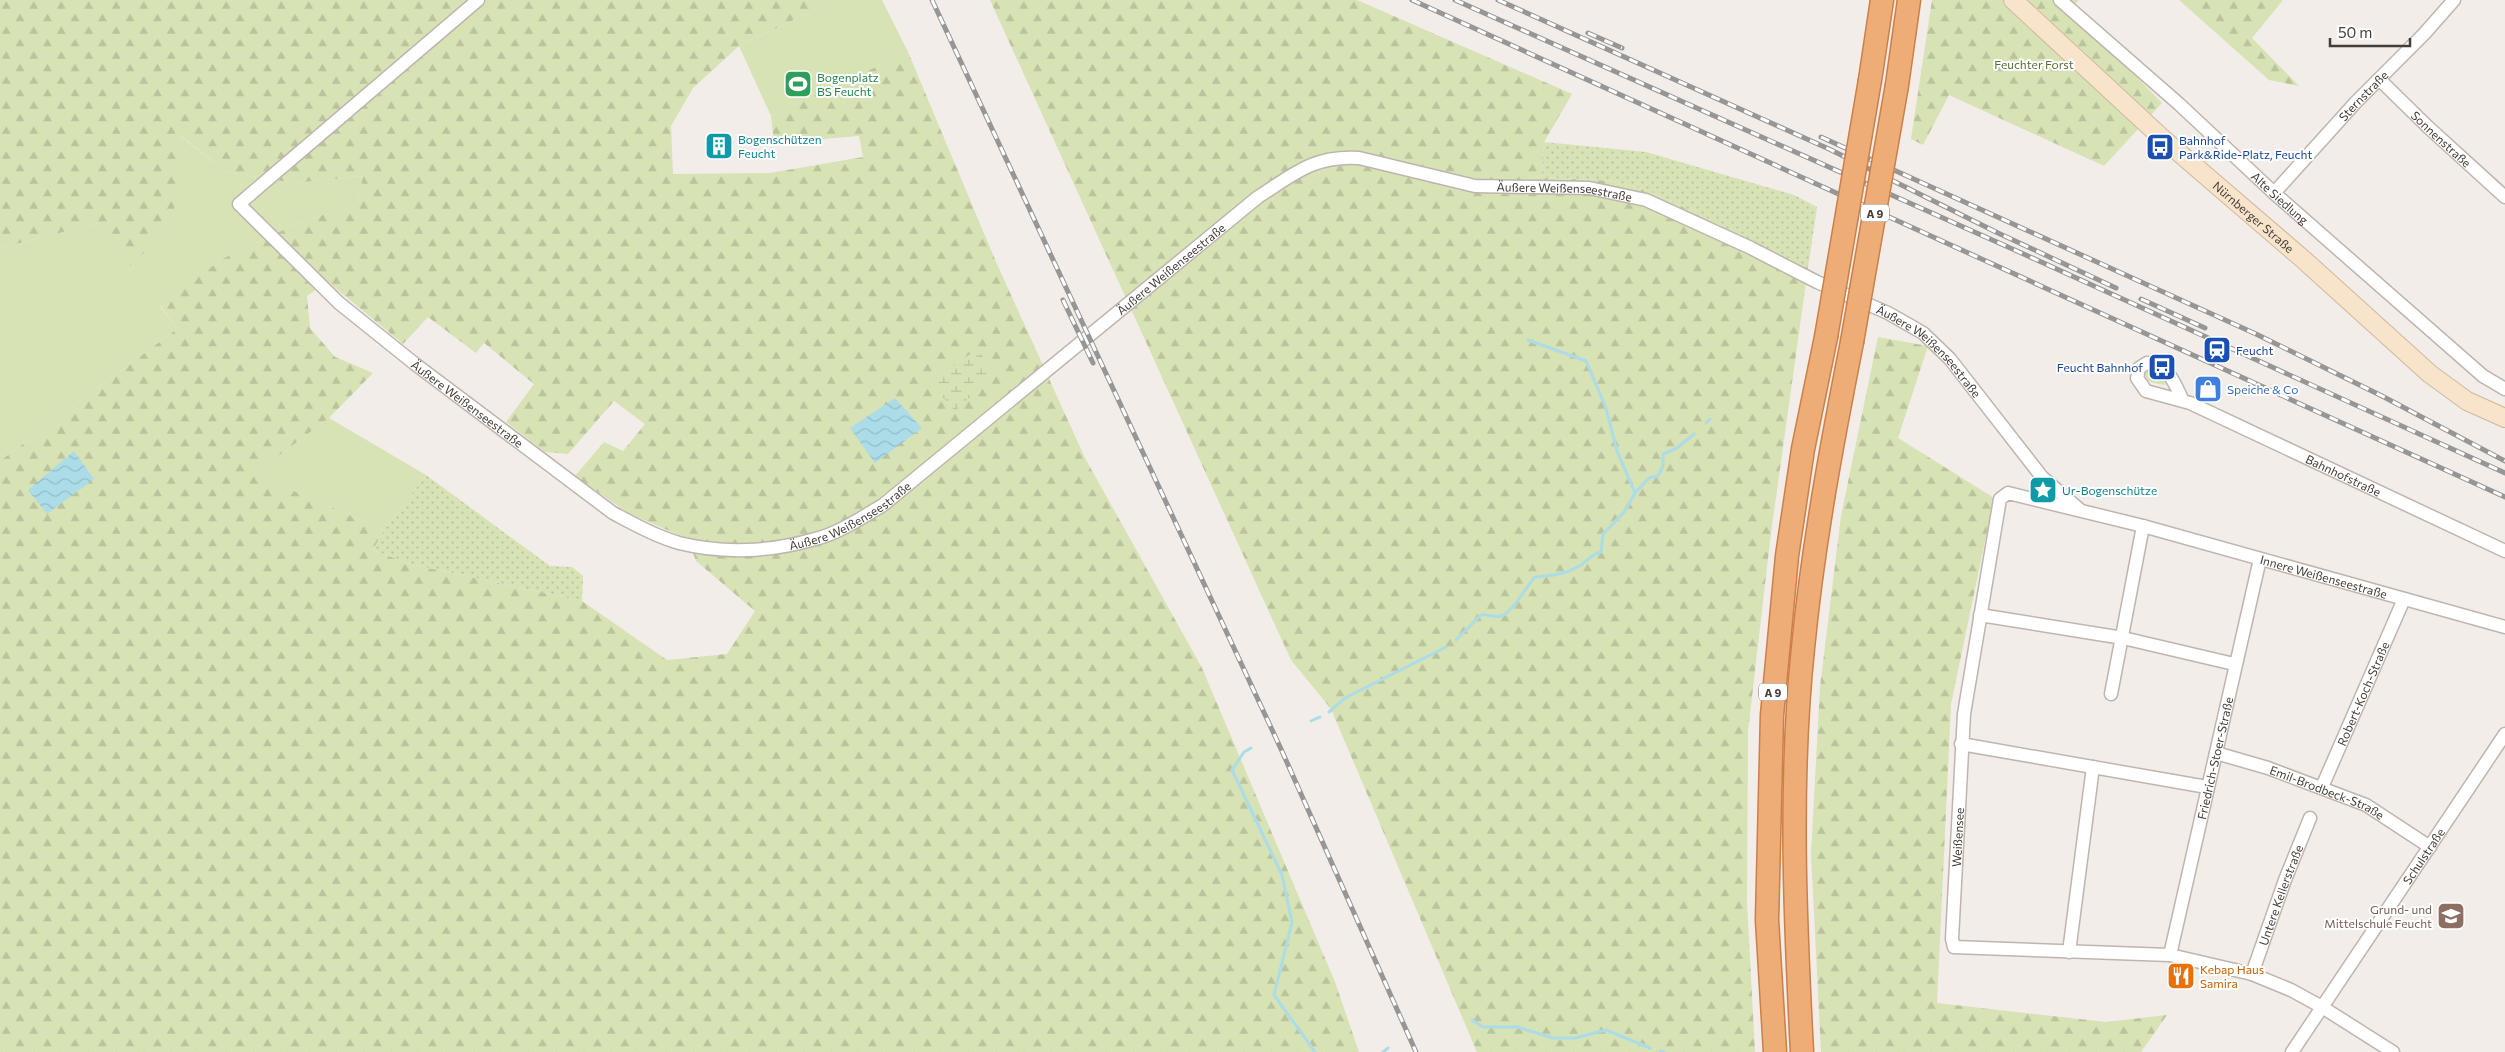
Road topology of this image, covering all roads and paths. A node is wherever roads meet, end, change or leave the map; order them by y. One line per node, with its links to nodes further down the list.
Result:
1 (478, 0): 13 (street, Äußere Weißenseestraße)
2 (1882, 0): 35 (highway, A 9, bridge)
3 (1909, 0): 36 (highway, A 9, bridge)
4 (2013, 0): 12 (main road, Nürnberger Straße)
5 (2060, 0): 8 (street, Alte Siedlung)
6 (2454, 0): 7 (street, Sternstraße)
7 (2380, 80): 8 (street, Sternstraße); 9 (street, Sonnenstraße)
8 (2274, 193): 10 (street, Alte Siedlung)
9 (2505, 197)
10 (2505, 389)
11 (2182, 399): 15 (street, Bahnhofstraße)
12 (2505, 418)
13 (2080, 510): 14 (street, Innere Weißenseestraße); 18 (street, Innere Weißenseestraße)
14 (2143, 526): 16 (street, Innere Weißenseestraße); 20 (street)
15 (2505, 551)
16 (2260, 559): 17 (street, Innere Weißenseestraße); 21 (street, Friedrich-Stoer-Straße)
17 (2404, 599): 19 (street, Innere Weißenseestraße); 28 (street, Robert-Koch-Straße)
18 (1980, 615): 20 (street); 24 (street, Innere Weißenseestraße)
19 (2505, 627)
20 (2123, 638): 21 (street); 22 (street)
21 (2234, 664): 25 (street, Friedrich-Stoer-Straße)
22 (2111, 694)
23 (2505, 734): 30 (street, Schulstraße)
24 (1961, 744): 26 (street); 31 (street, Weißensee)
25 (2216, 753): 27 (street, Friedrich-Stoer-Straße); 28 (street, Emil-Brodbeck-Straße)
26 (2093, 767): 27 (street); 31 (street)
27 (2207, 786): 32 (street, Friedrich-Stoer-Straße)
28 (2322, 787): 30 (street, Emil-Brodbeck-Straße)
29 (2310, 818): 33 (street, Untere Kellerstraße)
30 (2430, 847): 34 (street, Schulstraße)
31 (2069, 952): 32 (street, Weißensee)
32 (2170, 955): 33 (street)
33 (2252, 974): 34 (street)
34 (2322, 1007): 37 (street, Schulstraße); 38 (street)
35 (1774, 1052)
36 (1802, 1052)
37 (2292, 1052)
38 (2393, 1052)

